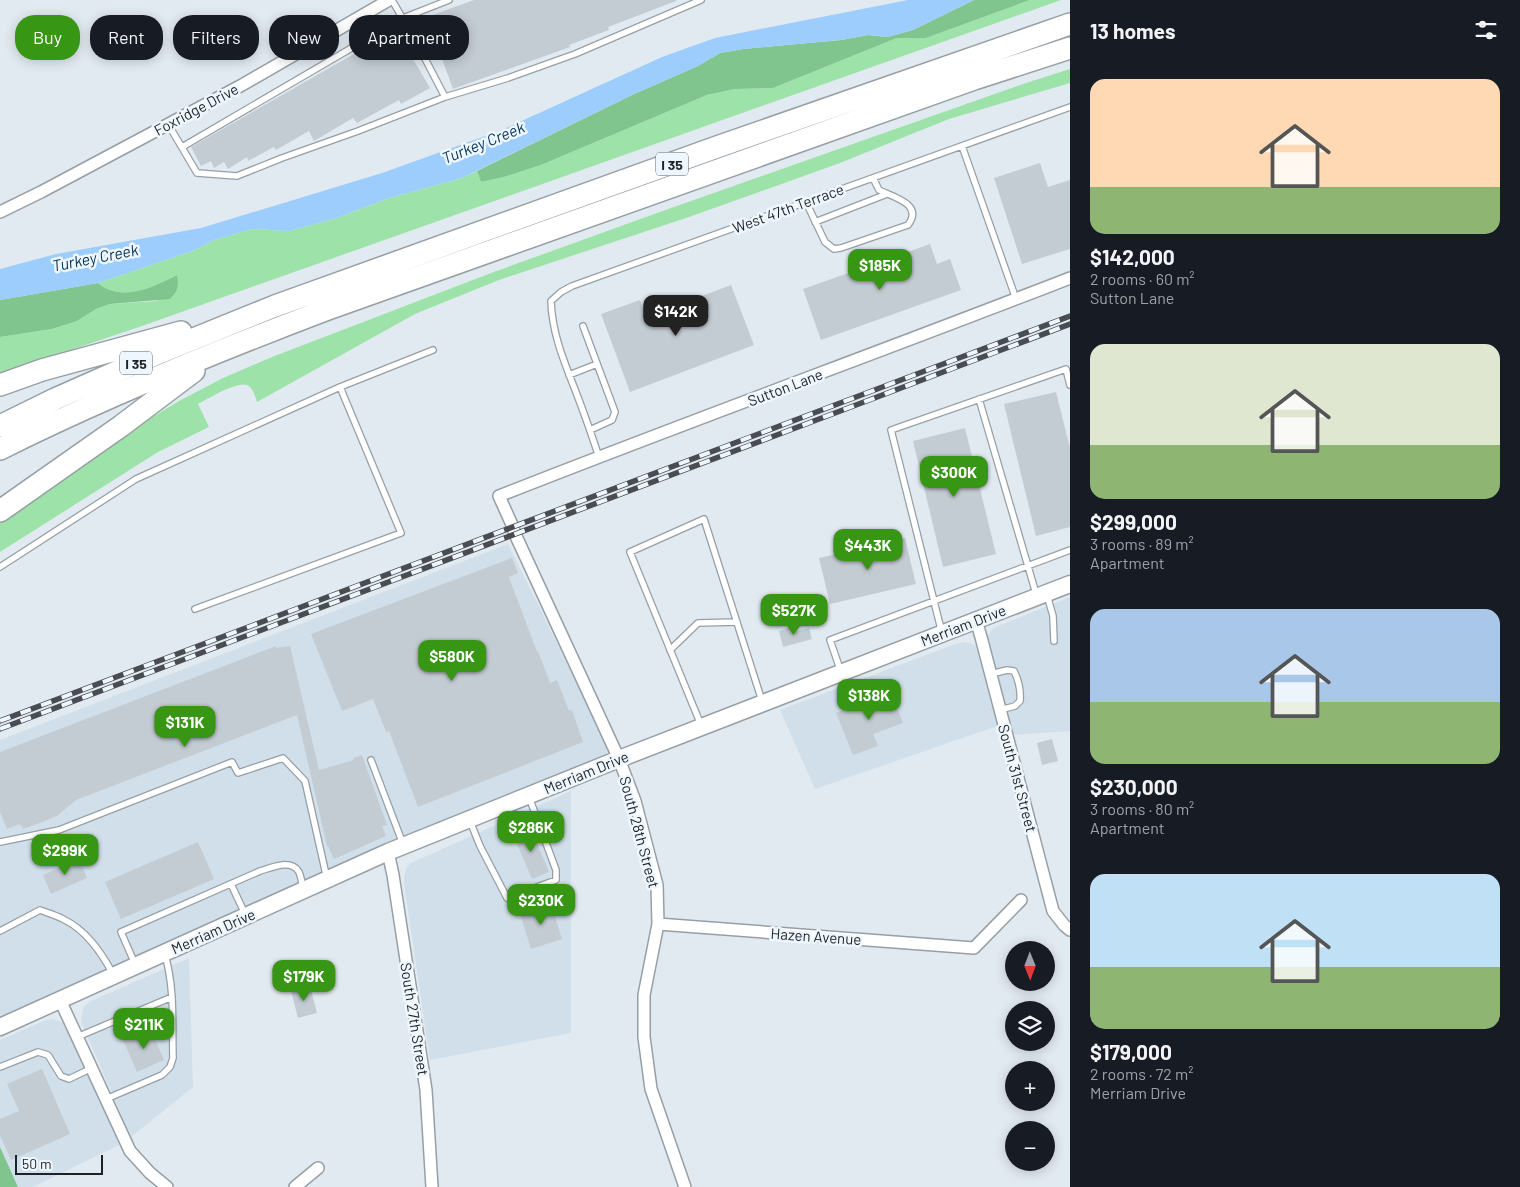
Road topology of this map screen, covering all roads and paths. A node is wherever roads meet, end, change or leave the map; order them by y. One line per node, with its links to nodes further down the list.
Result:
1 (391, 0): 4 (lane); 12 (street, Foxridge Drive)
2 (448, 0): 5 (lane)
3 (701, 0): 10 (lane)
4 (401, 15)
5 (410, 15)
6 (1070, 24): 22 (highway, I 35)
7 (1070, 48): 24 (highway, I 35)
8 (349, 50): 14 (lane)
9 (425, 60): 10 (lane)
10 (445, 97): 14 (lane)
11 (1070, 106): 13 (lane, West 47th Terrace)
12 (168, 124): 14 (lane); 18 (street, Foxridge Drive)
13 (962, 146): 15 (lane, West 47th Terrace); 21 (lane)
14 (182, 147)
15 (873, 178): 16 (lane); 17 (lane, West 47th Terrace)
16 (887, 194): 19 (lane); 19 (lane)
17 (806, 202): 19 (lane); 27 (lane, West 47th Terrace)
18 (0, 212)
19 (815, 222)
20 (1070, 278): 21 (street, Sutton Lane)
21 (1016, 299): 35 (street, Sutton Lane)
22 (275, 306): 28 (highway); 32 (highway, I 35)
23 (583, 326): 26 (lane)
24 (224, 349): 34 (highway, I 35); 37 (highway)
25 (434, 350): 30 (lane)
26 (597, 364): 27 (lane); 33 (lane)
27 (569, 375): 33 (lane)
28 (0, 385)
29 (1070, 385): 31 (lane)
30 (340, 387): 40 (lane); 44 (lane)
31 (979, 399): 39 (lane); 43 (lane)
32 (0, 426)
33 (590, 430): 35 (lane)
34 (0, 449)
35 (598, 457): 36 (street, Sutton Lane)
36 (499, 496): 55 (street, South 28th Street)
37 (0, 511)
38 (1070, 550): 39 (lane)
39 (1028, 566): 42 (lane); 43 (lane)
40 (0, 567)
41 (1070, 584): 42 (main road, Merriam Drive)
42 (1041, 595): 45 (main road, Merriam Drive); 48 (lane)
43 (934, 602): 47 (lane); 50 (lane)
44 (195, 609)
45 (976, 620): 47 (main road, Merriam Drive); 51 (street, South 31st Street)
46 (737, 622): 49 (lane); 49 (lane); 52 (lane)
47 (942, 633): 50 (main road, Merriam Drive)
48 (1054, 641)
49 (670, 650): 54 (lane)
50 (841, 672): 52 (main road, Merriam Drive)
51 (990, 674): 53 (street, South 31st Street); 53 (lane)
52 (762, 703): 54 (main road, Merriam Drive)
53 (1000, 710): 68 (street, South 31st Street)
54 (702, 726): 55 (main road, Merriam Drive)
55 (619, 759): 57 (main road, Merriam Drive); 67 (street, South 28th Street)
56 (371, 760): 60 (lane)
57 (528, 795): 58 (main road, Merriam Drive); 58 (lane)
58 (469, 820): 60 (main road, Merriam Drive)
59 (0, 842): 62 (lane)
60 (403, 846): 61 (main road, Merriam Drive)
61 (388, 852): 62 (main road, Merriam Drive); 83 (street, South 27th Street)
62 (327, 880): 64 (main road, Merriam Drive)
63 (232, 884): 64 (lane); 66 (lane); 71 (lane)
64 (304, 890): 66 (main road, Merriam Drive)
65 (1021, 900): 67 (street, Hazen Avenue)
66 (246, 916): 70 (main road, Merriam Drive)
67 (658, 924): 84 (street, South 28th Street)
68 (1070, 930)
69 (0, 931): 72 (lane)
70 (164, 953): 71 (main road, Merriam Drive); 73 (lane)
71 (136, 966): 72 (main road, Merriam Drive)
72 (114, 976): 74 (main road, Merriam Drive)
73 (172, 997): 76 (lane); 79 (lane)
74 (60, 1000): 75 (main road, Merriam Drive); 76 (street)
75 (0, 1028)
76 (77, 1036): 78 (street)
77 (0, 1067): 78 (lane)
78 (92, 1068): 79 (street)
79 (106, 1100): 81 (street)
80 (318, 1168): 82 (street)
81 (167, 1187)
82 (295, 1187)
83 (432, 1187)
84 (685, 1187)

